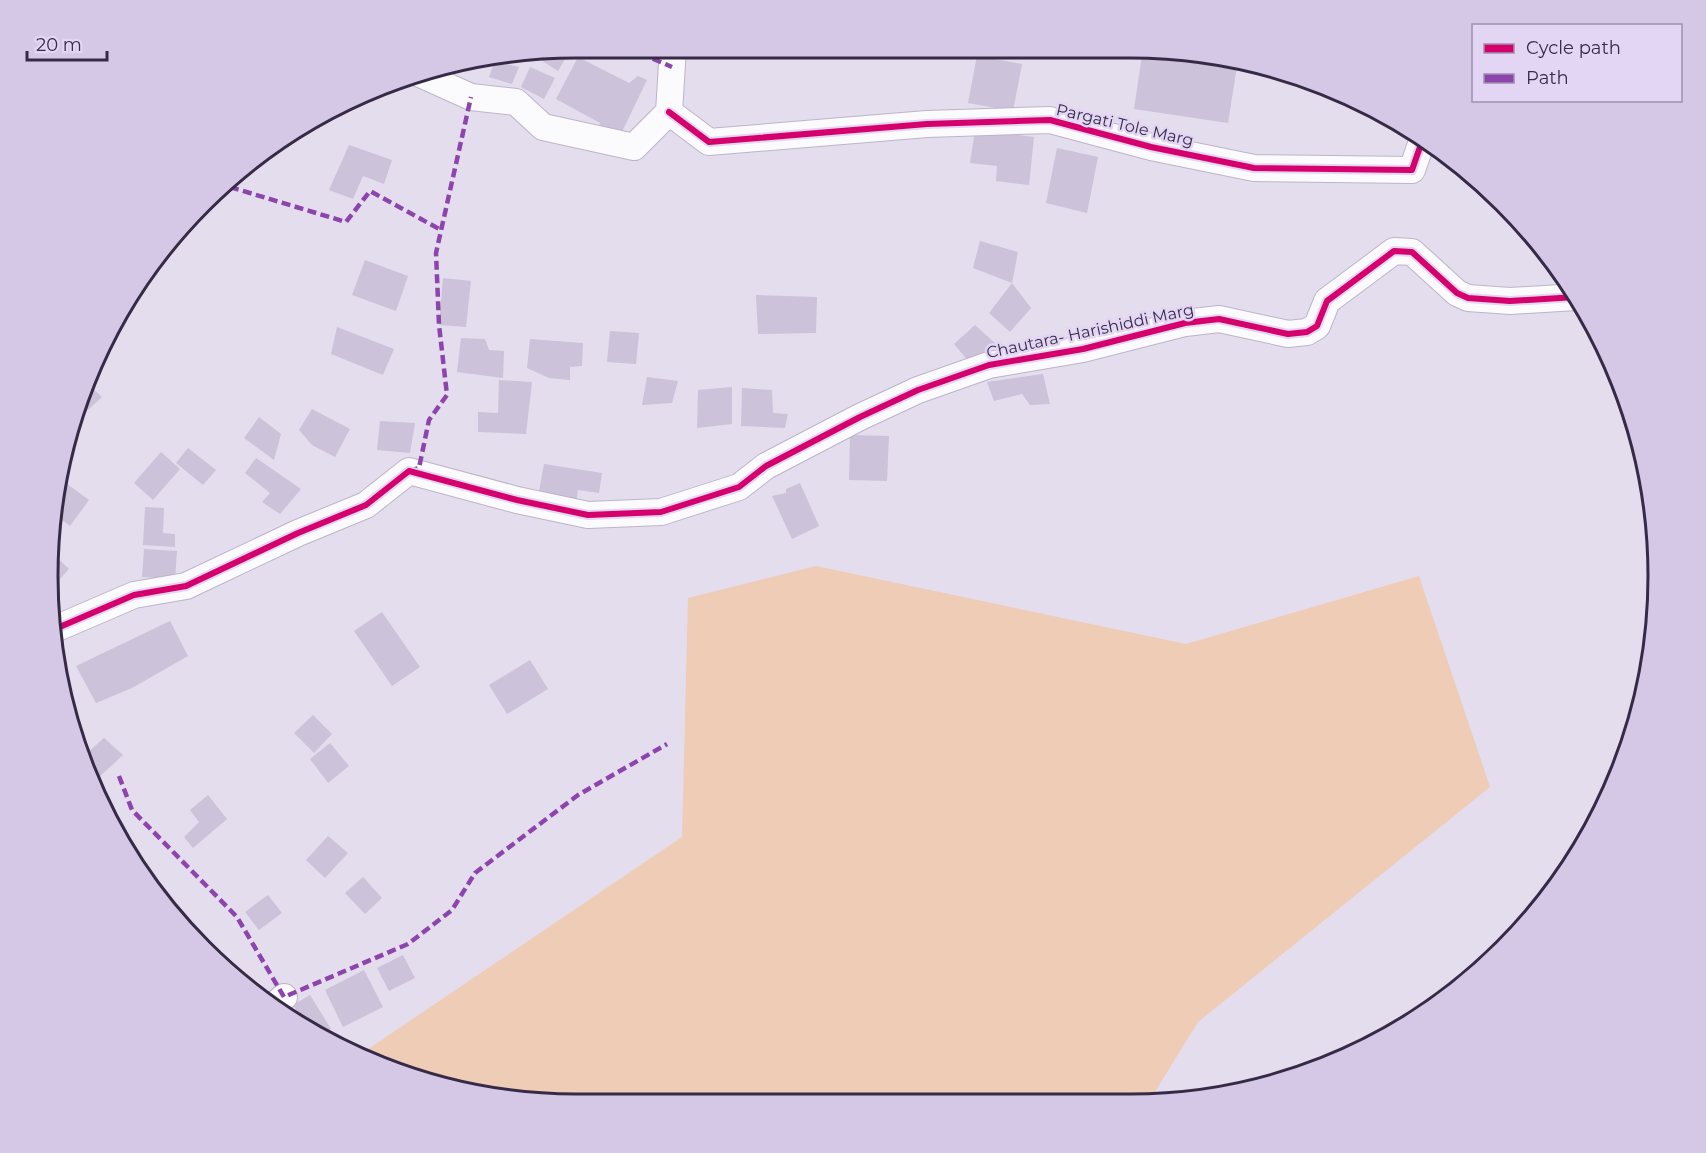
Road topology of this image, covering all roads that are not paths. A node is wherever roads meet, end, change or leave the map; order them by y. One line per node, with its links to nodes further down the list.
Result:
1 (672, 58): 3 (street)
2 (432, 79): 3 (street)
3 (669, 112): 4 (street, Pargati Tole Marg)
4 (1420, 148)
5 (1565, 298): 6 (street, Chautara- Harishiddi Marg)
6 (61, 626)

